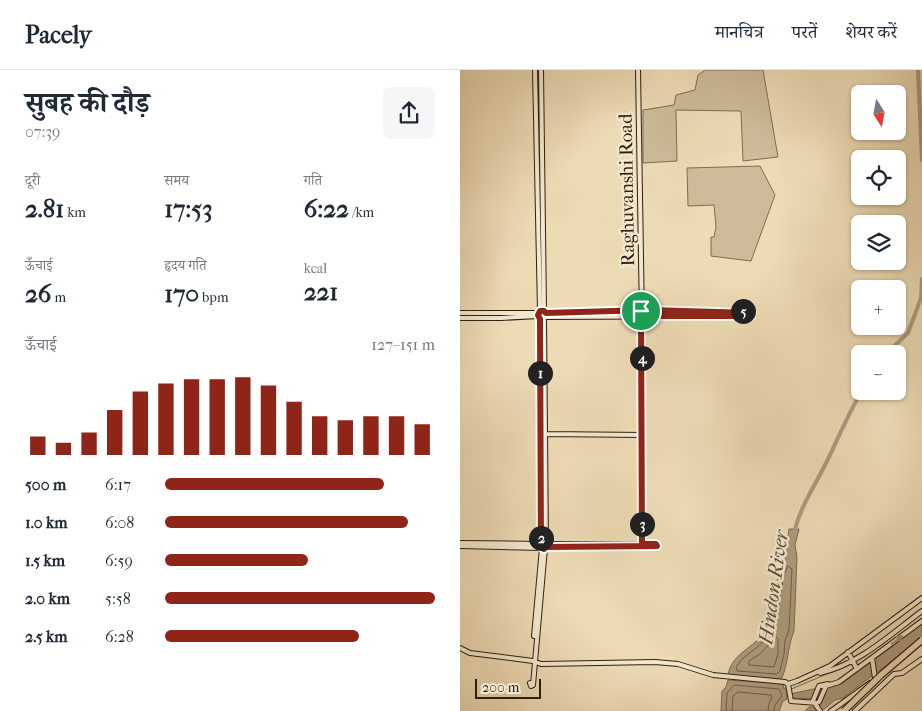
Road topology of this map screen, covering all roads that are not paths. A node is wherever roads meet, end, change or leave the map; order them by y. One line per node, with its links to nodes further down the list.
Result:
1 (535, 70): 6 (street)
2 (541, 70): 6 (street)
3 (638, 70): 4 (street, Raghuvanshi Road)
4 (641, 311): 6 (street); 7 (street, Raghuvanshi Road); 7 (street)
5 (460, 313): 6 (street)
6 (542, 315): 7 (street); 8 (street); 9 (street); 13 (street)
7 (641, 316): 10 (street, Raghuvanshi Road)
8 (460, 318)
9 (546, 434): 10 (street); 13 (street)
10 (643, 435): 11 (street, Raghuvanshi Road)
11 (642, 544): 13 (street); 13 (street)
12 (460, 545): 13 (street)
13 (544, 546): 24 (street)
14 (922, 598): 20 (street)
15 (922, 611): 23 (street)
16 (922, 621): 21 (street, one-way to 16)
17 (922, 640): 36 (highway, bridge)
18 (922, 644): 37 (highway, bridge)
19 (460, 648): 24 (street)
20 (848, 652): 23 (street); 26 (street)
21 (872, 659): 25 (street); 28 (street)
22 (922, 659): 27 (street)
23 (852, 660): 25 (street); 26 (street)
24 (534, 662): 24 (street); 30 (street)
25 (857, 668): 29 (street)
26 (814, 673): 30 (street)
27 (894, 674): 28 (street); 33 (street)
28 (875, 677): 31 (street)
29 (830, 684): 32 (street); 32 (street)
30 (788, 685): 32 (street)
31 (856, 693): 33 (street); 35 (street)
32 (815, 702): 34 (street)
33 (865, 702): 38 (street)
34 (820, 711)
35 (831, 711)
36 (844, 711)
37 (848, 711)
38 (855, 711)

